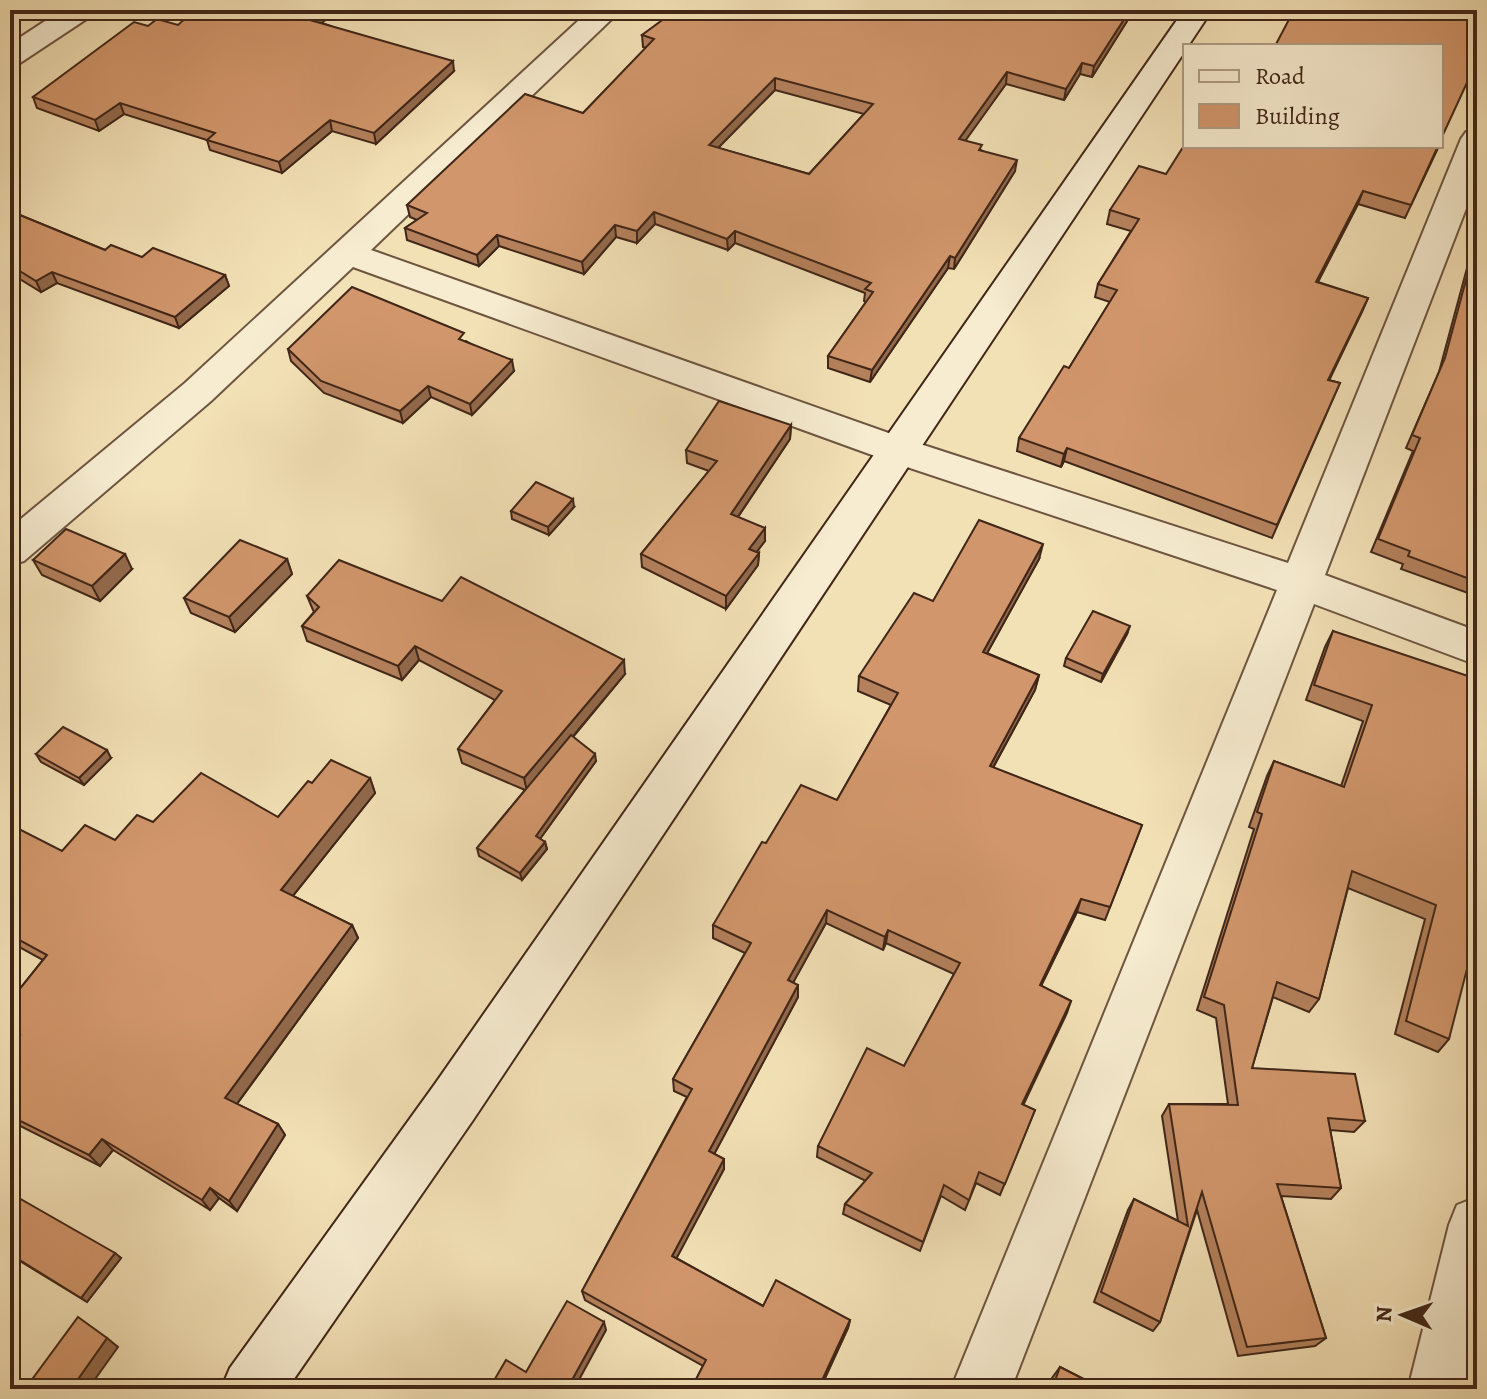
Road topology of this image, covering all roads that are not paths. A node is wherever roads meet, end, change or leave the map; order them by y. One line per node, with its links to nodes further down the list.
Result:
1 (81, 10): 4 (street)
2 (607, 10): 6 (street)
3 (1198, 10): 7 (street)
4 (10, 57)
5 (1477, 139): 9 (street)
6 (347, 253): 7 (street); 8 (street)
7 (900, 451): 9 (street); 12 (street)
8 (10, 550)
9 (1300, 582): 10 (street); 13 (street)
10 (1477, 648)
11 (1477, 1225): 14 (street)
12 (251, 1389)
13 (981, 1389)
14 (1438, 1389)

